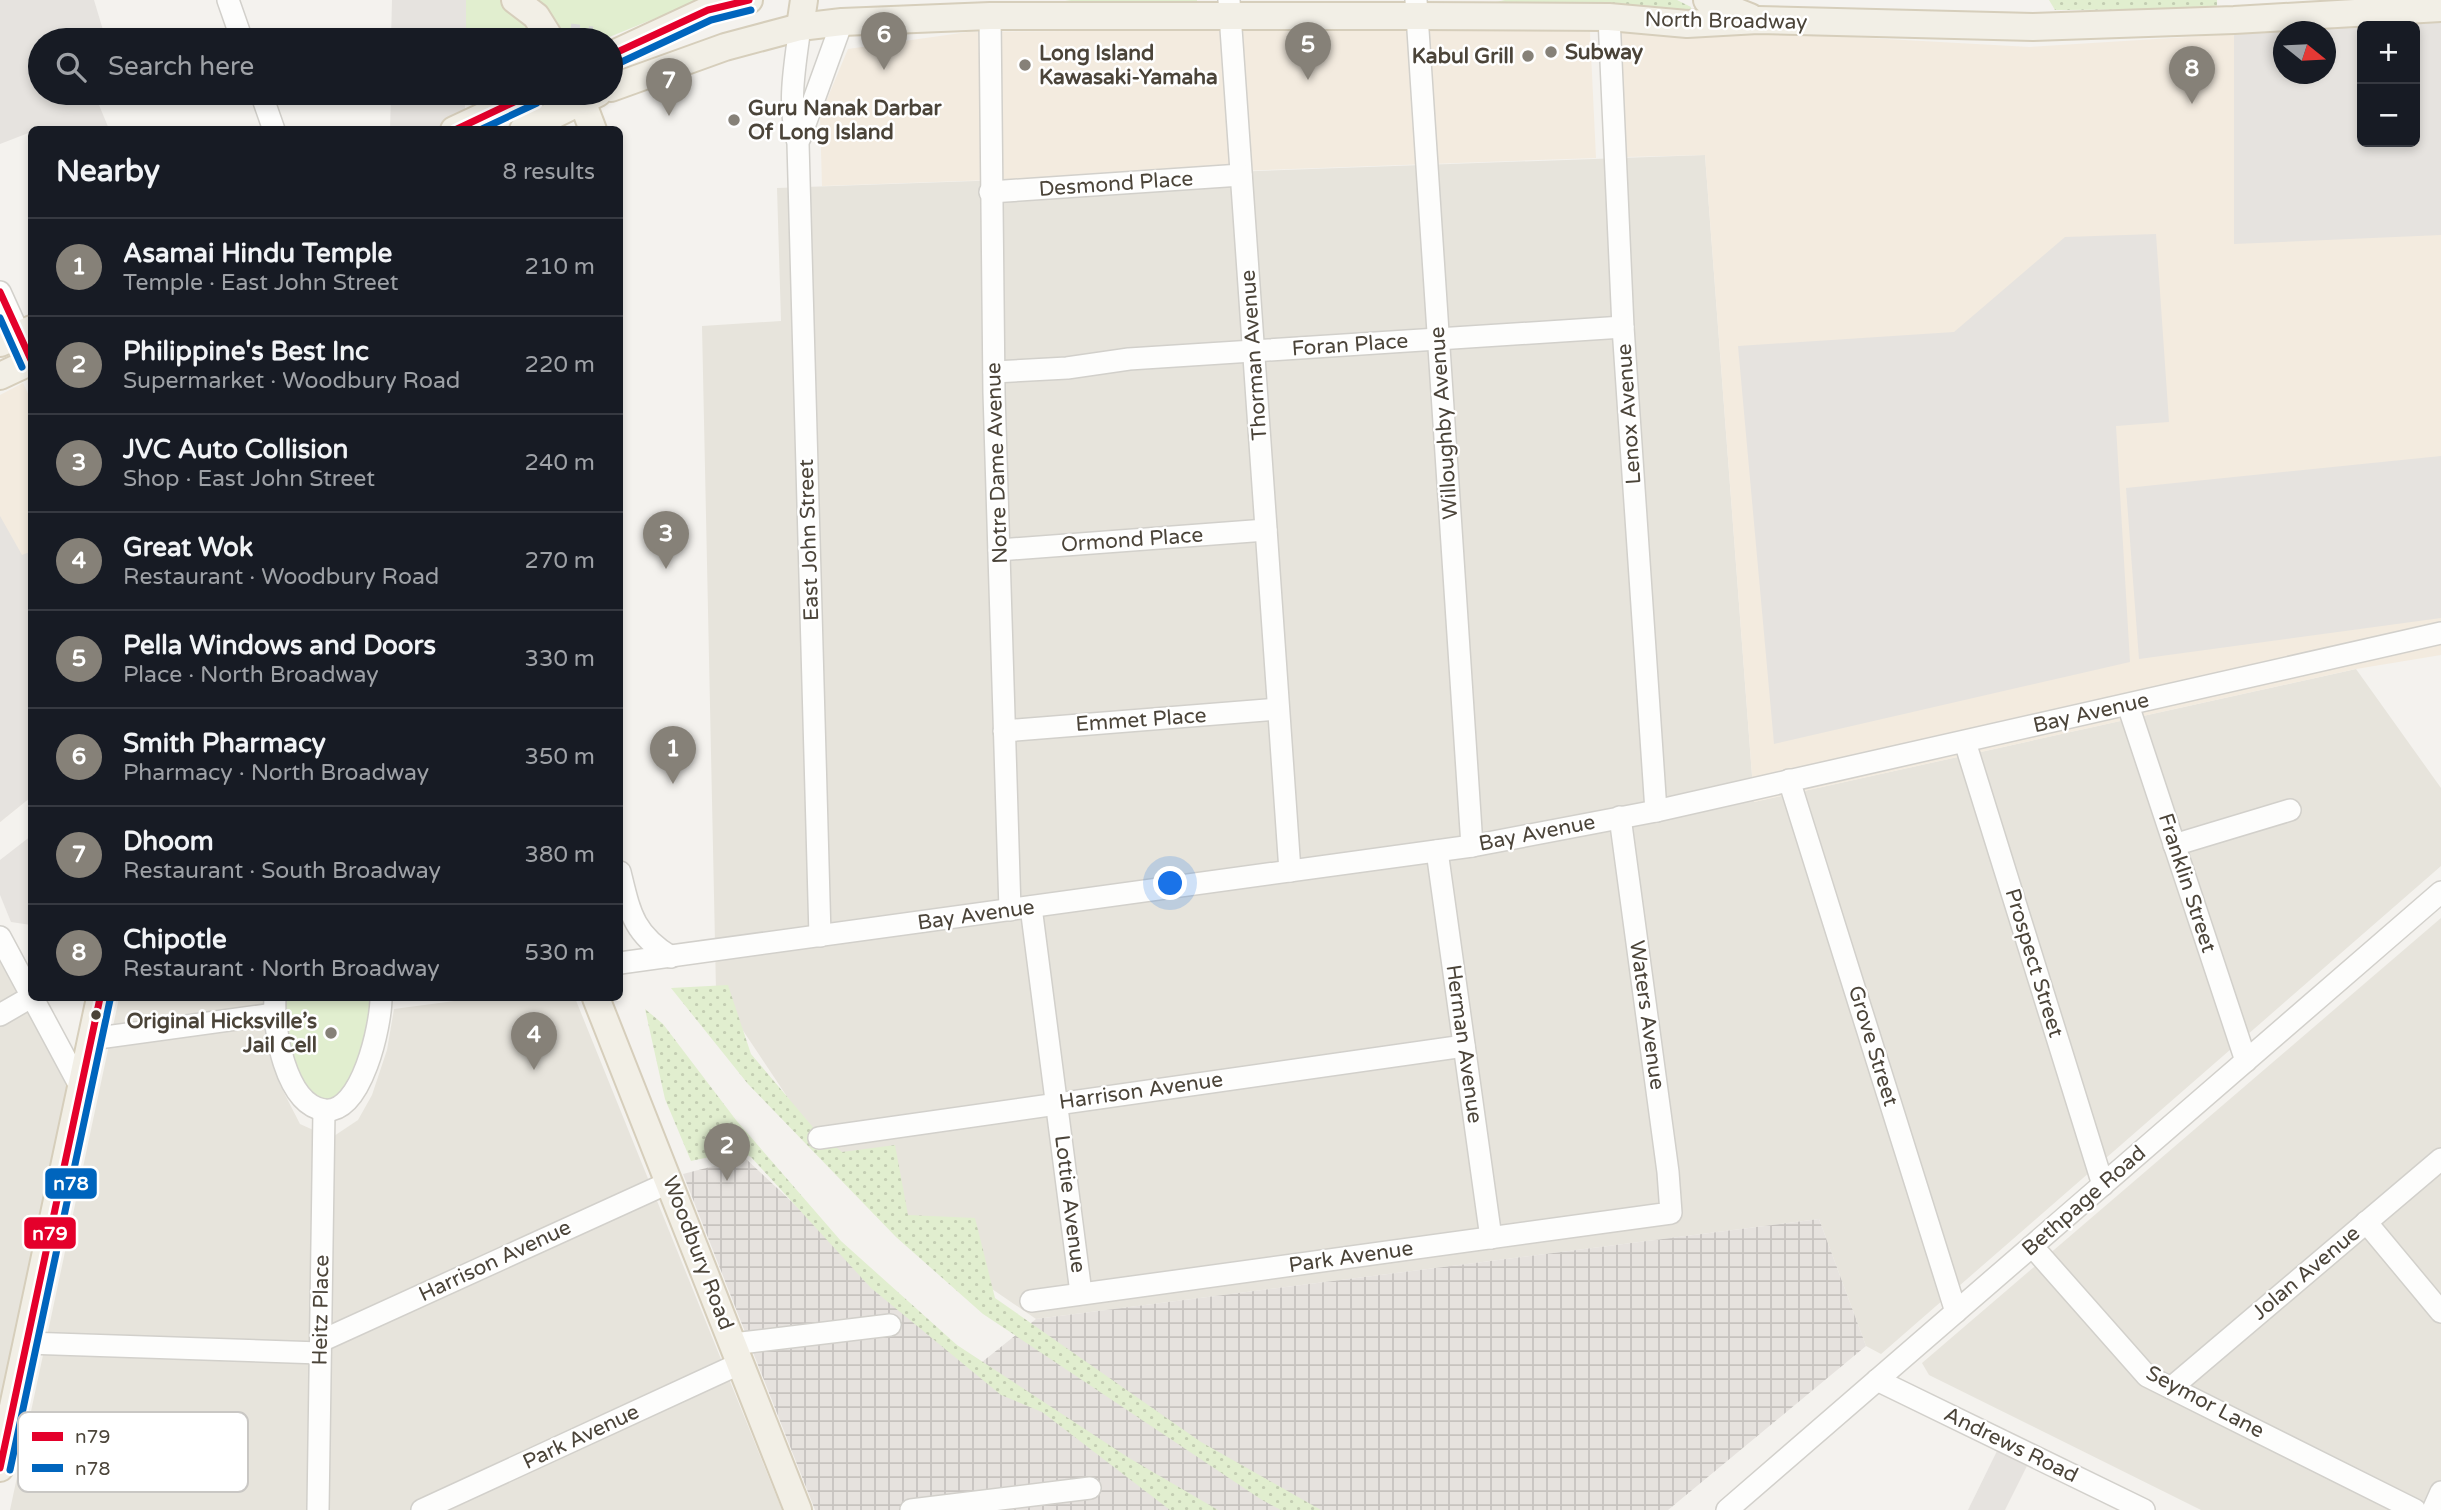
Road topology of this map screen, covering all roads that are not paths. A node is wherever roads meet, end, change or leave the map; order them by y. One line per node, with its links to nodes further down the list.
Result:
1 (228, 0): 14 (street)
2 (515, 0): 15 (main road)
3 (749, 0): 16 (main road)
4 (804, 0): 13 (main road)
5 (1707, 0): 12 (main road)
6 (1230, 8): 7 (main road, North Broadway); 10 (main road, North Broadway); 27 (street, Thorman Avenue)
7 (1417, 8): 11 (main road, North Broadway); 32 (street, Willoughby Avenue)
8 (2441, 8): 12 (main road, North Broadway)
9 (844, 11): 10 (main road, North Broadway); 13 (main road, North Broadway); 26 (street, East John Street)
10 (990, 16): 28 (street, Notre Dame Avenue)
11 (1609, 17): 12 (main road, North Broadway); 30 (street, Lenox Avenue)
12 (1758, 20)
13 (800, 27): 17 (main road, North Broadway); 26 (street, East John Street)
14 (238, 28)
15 (544, 28)
16 (623, 49)
17 (623, 84)
18 (265, 105): 22 (street)
19 (507, 105): 23 (main road)
20 (568, 105): 24 (main road)
21 (588, 105): 25 (main road)
22 (273, 126)
23 (463, 126)
24 (530, 126)
25 (592, 126)
26 (798, 143): 57 (street, East John Street)
27 (1241, 175): 28 (street, Desmond Place); 33 (street, Thorman Avenue)
28 (990, 192): 36 (street, Notre Dame Avenue)
29 (0, 292): 31 (street)
30 (1623, 327): 32 (street, Foran Place); 47 (street, Lenox Avenue)
31 (17, 335): 34 (main road)
32 (1439, 340): 33 (street, Foran Place); 50 (street, Willoughby Avenue)
33 (1253, 352): 36 (street, Foran Place); 38 (street, Thorman Avenue)
34 (28, 356)
35 (28, 363): 37 (main road)
36 (994, 372): 39 (street, Notre Dame Avenue)
37 (0, 376)
38 (1265, 530): 39 (street, Ormond Place); 42 (street, Thorman Avenue)
39 (999, 550): 43 (street, Notre Dame Avenue)
40 (2441, 633): 41 (street, Bay Avenue)
41 (2128, 705): 44 (street, Bay Avenue); 49 (street, Franklin Street)
42 (1278, 709): 43 (street, Emmet Place); 52 (street, Thorman Avenue)
43 (1004, 731): 56 (street, Notre Dame Avenue)
44 (1965, 742): 45 (street, Bay Avenue); 78 (street, Prospect Street)
45 (1790, 780): 47 (street, Bay Avenue); 85 (street, Grove Street)
46 (2290, 810): 49 (street)
47 (1656, 811): 48 (street, Bay Avenue)
48 (1620, 817): 50 (street, Bay Avenue); 79 (street, Waters Avenue)
49 (2174, 845): 71 (street, Franklin Street)
50 (1472, 846): 51 (street, Bay Avenue)
51 (1437, 851): 52 (street, Bay Avenue); 70 (street, Herman Avenue)
52 (1290, 871): 55 (street, Bay Avenue)
53 (623, 884): 59 (street)
54 (2440, 894): 71 (street, Bethpage Road)
55 (1031, 907): 56 (street, Bay Avenue); 73 (street, Lottie Avenue)
56 (1010, 910): 57 (street, Bay Avenue)
57 (820, 936): 59 (street, Bay Avenue)
58 (0, 937): 61 (street)
59 (671, 957): 60 (street, Bay Avenue)
60 (623, 962)
61 (28, 991)
62 (28, 999): 68 (street)
63 (33, 1001): 72 (street)
64 (99, 1001): 69 (main road)
65 (381, 1001): 74 (street)
66 (597, 1001): 77 (main road, Woodbury Road)
67 (275, 1006): 69 (street); 74 (street)
68 (0, 1015)
69 (91, 1040): 72 (main road)
70 (1464, 1046): 73 (street, Harrison Avenue); 81 (street, Herman Avenue)
71 (2246, 1061): 78 (street, Bethpage Road)
72 (80, 1086): 88 (main road)
73 (1056, 1102): 75 (street, Harrison Avenue); 83 (street, Lottie Avenue)
74 (324, 1110): 89 (street, Heitz Place)
75 (820, 1138)
76 (2441, 1159): 80 (street, Jolan Avenue)
77 (670, 1182): 89 (street, Harrison Avenue); 90 (main road, Woodbury Road)
78 (2103, 1185): 82 (street, Bethpage Road)
79 (1671, 1213): 81 (street, Park Avenue)
80 (2366, 1222): 86 (street); 92 (street, Jolan Avenue)
81 (1491, 1238): 83 (street, Park Avenue)
82 (2032, 1246): 85 (street, Bethpage Road); 92 (street, Seymor Lane)
83 (1081, 1293): 84 (street, Park Avenue)
84 (1031, 1301)
85 (1956, 1312): 91 (street, Bethpage Road)
86 (2441, 1312)
87 (890, 1325): 90 (street, Park Avenue)
88 (26, 1343): 89 (street, Harrison Avenue); 93 (main road)
89 (320, 1347): 96 (street, Heitz Place)
90 (737, 1354): 97 (street, Park Avenue); 98 (main road, Woodbury Road)
91 (1877, 1380): 100 (street, Bethpage Road); 101 (street, Andrews Road)
92 (2171, 1388): 102 (street, Seymor Lane)
93 (0, 1468)
94 (1090, 1488): 99 (street)
95 (2441, 1492): 103 (street)
96 (318, 1510)
97 (422, 1510)
98 (798, 1510)
99 (911, 1510)
100 (1727, 1510)
101 (2144, 1510)
102 (2415, 1510)
103 (2432, 1510)

